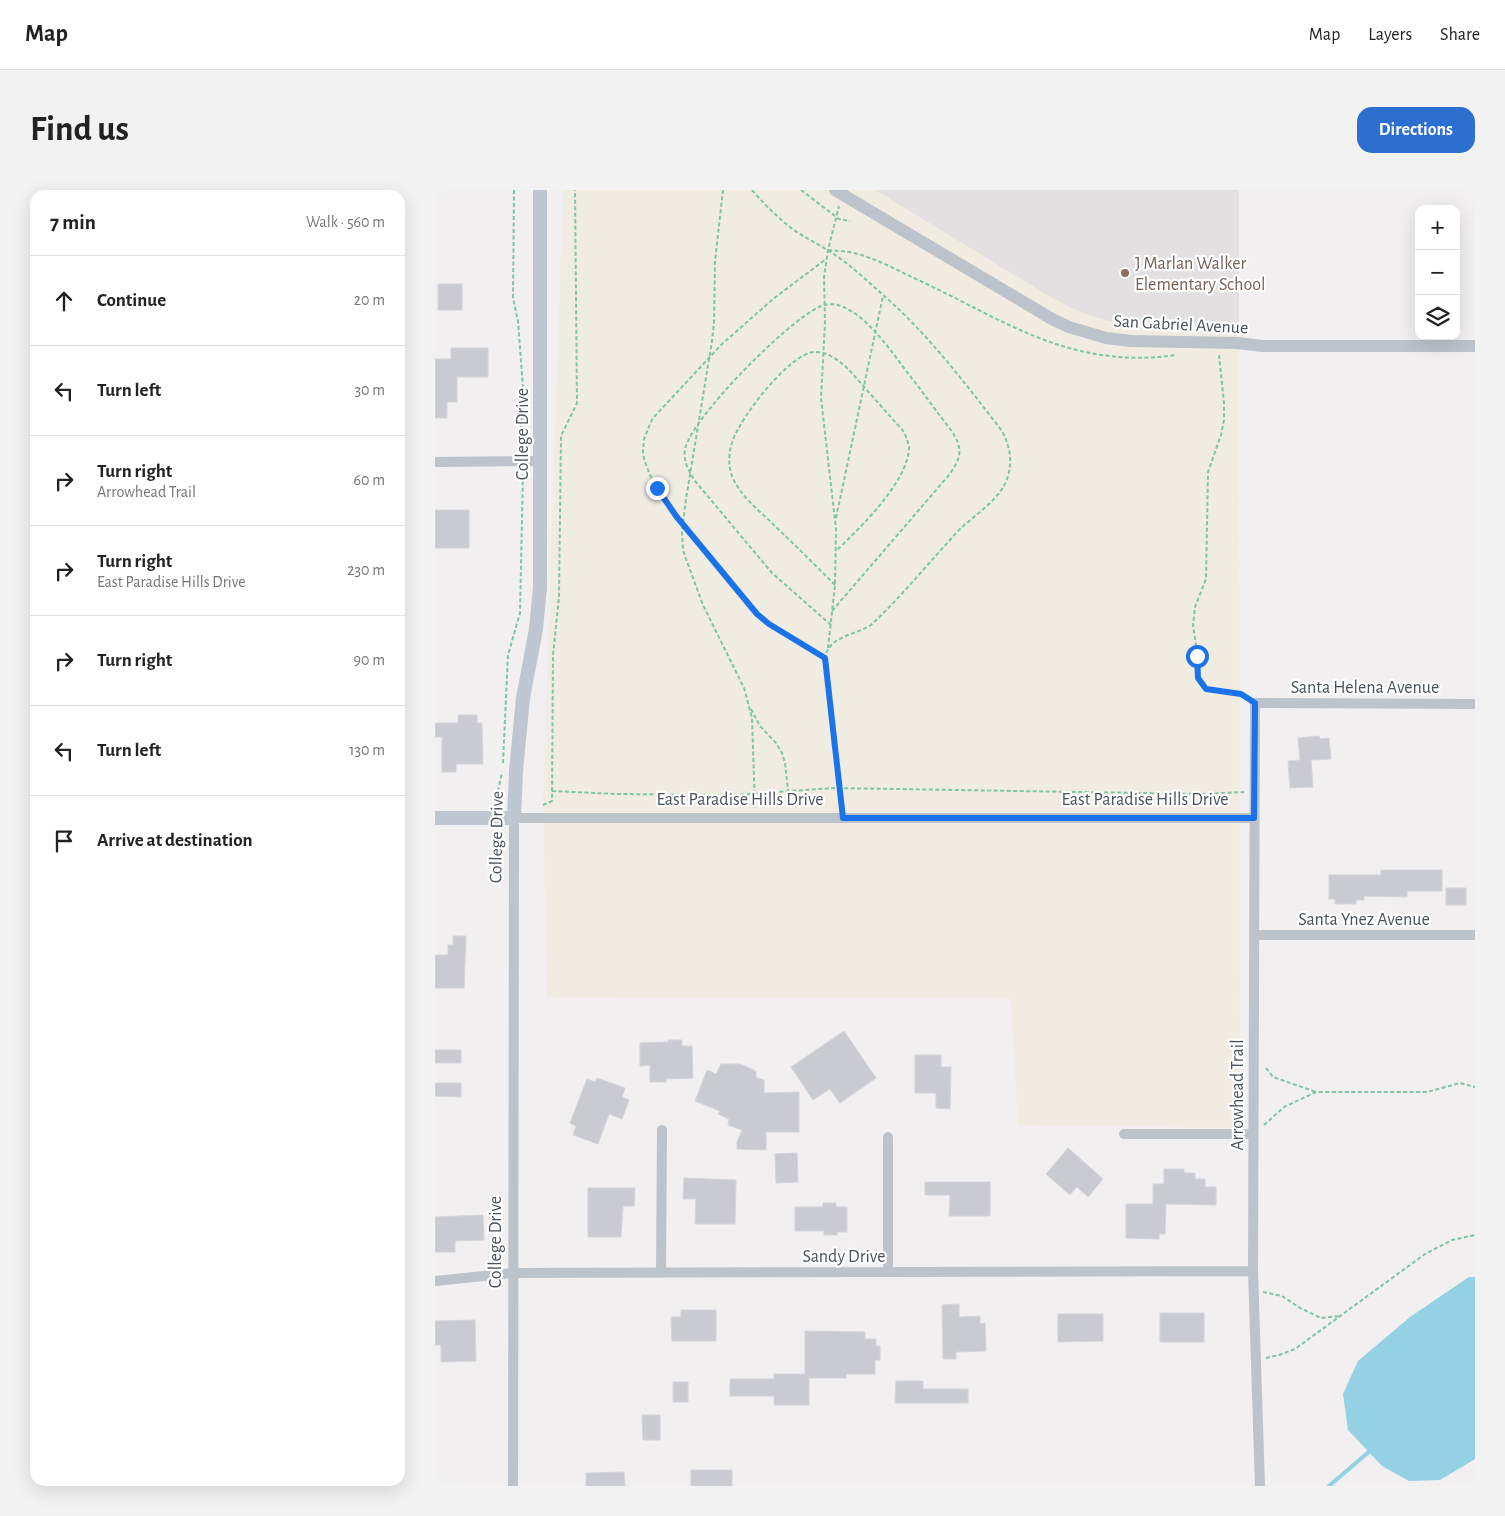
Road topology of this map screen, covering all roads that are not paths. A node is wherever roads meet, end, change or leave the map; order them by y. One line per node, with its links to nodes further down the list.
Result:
1 (540, 190): 4 (main road, College Drive)
2 (839, 191): 3 (street, San Gabriel Avenue)
3 (1475, 346)
4 (541, 461): 5 (street); 9 (main road, College Drive)
5 (435, 462)
6 (1255, 703): 7 (street, Santa Helena Avenue); 10 (street, Arrowhead Trail)
7 (1475, 704)
8 (435, 818): 9 (main road, East Paradise Hills Drive)
9 (514, 818): 10 (street, East Paradise Hills Drive); 20 (street, College Drive)
10 (1254, 818): 11 (street, Arrowhead Trail)
11 (1253, 935): 12 (street, Santa Ynez Avenue); 15 (street, Arrowhead Trail)
12 (1475, 935)
13 (662, 1130): 18 (street)
14 (1124, 1134): 15 (street)
15 (1253, 1134): 17 (street, Arrowhead Trail)
16 (889, 1137): 19 (street)
17 (1253, 1271): 19 (street, Sandy Drive); 23 (street, Arrowhead Trail)
18 (661, 1272): 19 (street, Sandy Drive); 20 (street, Sandy Drive)
19 (888, 1272)
20 (513, 1273): 21 (street, Sandy Drive); 22 (street, College Drive)
21 (435, 1281)
22 (513, 1486)
23 (1261, 1486)

